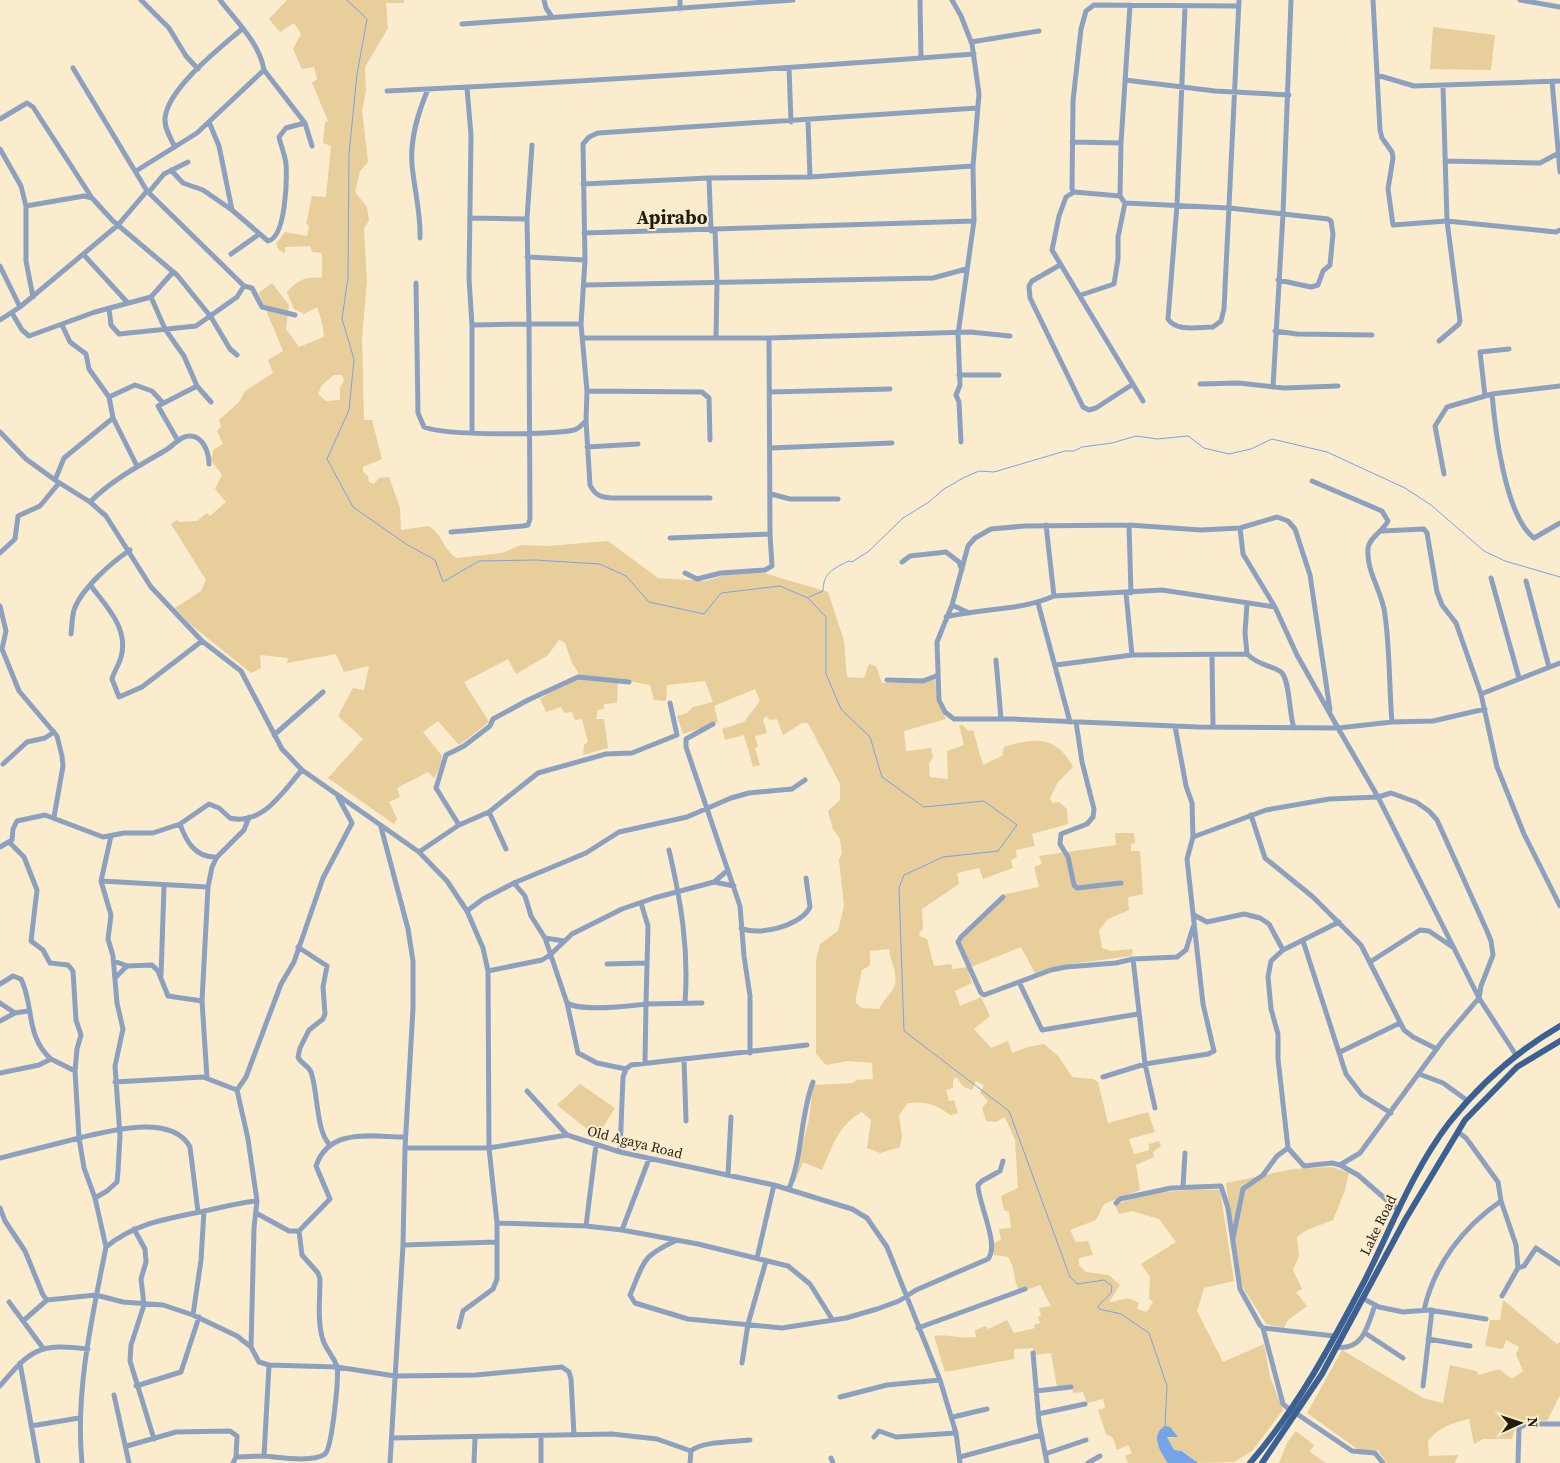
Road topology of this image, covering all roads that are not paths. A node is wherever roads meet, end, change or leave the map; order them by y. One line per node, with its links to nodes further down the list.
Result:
1 (141, 0): 25 (street)
2 (220, 0): 18 (street)
3 (544, 0): 16 (street)
4 (680, 0): 15 (street)
5 (793, 0): 15 (street)
6 (920, 0): 22 (street)
7 (952, 0): 20 (street)
8 (1291, 0): 39 (street)
9 (1374, 0): 27 (street)
10 (1520, 0): 14 (street)
11 (1238, 3): 13 (street); 38 (street)
12 (1130, 5): 13 (street); 29 (street); 46 (street)
13 (1186, 7): 34 (street)
14 (1560, 7)
15 (680, 9): 16 (street)
16 (552, 17): 17 (street)
17 (462, 24)
18 (242, 29): 25 (street); 26 (street)
19 (1039, 31): 20 (street)
20 (971, 42): 21 (street)
21 (974, 54): 22 (street); 40 (street)
22 (921, 58): 24 (street)
23 (73, 68): 57 (street)
24 (789, 68): 35 (street); 44 (street)
25 (198, 69): 50 (street)
26 (264, 70): 43 (street); 45 (street)
27 (1377, 75): 28 (street); 32 (street)
28 (1386, 79): 32 (street); 33 (street)
29 (1125, 80): 34 (street); 47 (street)
30 (1560, 80): 31 (street)
31 (1552, 81): 33 (street); 52 (street)
32 (1378, 86): 75 (street)
33 (1444, 86): 53 (street)
34 (1181, 87): 38 (street); 68 (street)
35 (468, 88): 36 (street); 72 (street)
36 (428, 89): 37 (street); 81 (street)
37 (387, 91)
38 (1234, 91): 39 (street); 69 (street)
39 (1289, 95): 71 (street)
40 (977, 108): 42 (street); 55 (street)
41 (0, 119): 65 (street)
42 (808, 121): 44 (street); 59 (street)
43 (209, 122): 50 (street); 70 (street)
44 (791, 122): 61 (street)
45 (305, 123): 49 (street); 80 (street)
46 (1072, 142): 47 (street); 63 (street)
47 (1121, 143): 64 (street)
48 (532, 145): 73 (street)
49 (312, 146)
50 (174, 147): 57 (street)
51 (0, 149): 67 (street)
52 (1558, 154): 53 (street); 58 (street)
53 (1444, 161): 75 (street)
54 (188, 162): 56 (street)
55 (973, 166): 59 (street); 74 (street)
56 (171, 170): 62 (street); 70 (street)
57 (136, 171): 62 (street)
58 (1560, 172)
59 (810, 177): 60 (street)
60 (710, 178): 61 (street); 78 (street)
61 (583, 184): 79 (street)
62 (148, 192): 76 (street); 94 (street)
63 (1074, 192): 64 (street); 86 (street)
64 (1120, 196): 66 (street)
65 (92, 198): 67 (street); 76 (street)
66 (1124, 203): 68 (street); 95 (street)
67 (26, 206): 96 (street)
68 (1177, 206): 69 (street); 69 (street)
69 (1229, 208): 71 (street)
70 (232, 210): 80 (street)
71 (1283, 214): 90 (street); 90 (street)
72 (471, 218): 73 (street); 105 (street)
73 (527, 219): 84 (street)
74 (974, 221): 78 (street); 88 (street)
75 (1447, 221): 77 (street); 117 (street)
76 (118, 225): 83 (street); 89 (street)
77 (1560, 230)
78 (713, 231): 79 (street); 91 (street)
79 (584, 234): 85 (street)
80 (258, 235): 82 (street)
81 (420, 238)
82 (231, 254)
83 (84, 255): 96 (street); 98 (street)
84 (528, 257): 85 (street); 106 (street)
85 (585, 260): 93 (street)
86 (1060, 265): 95 (street); 122 (street)
87 (0, 266): 99 (street)
88 (966, 269): 91 (street); 111 (street)
89 (173, 272): 97 (street); 103 (street)
90 (1278, 280): 110 (street)
91 (717, 282): 93 (street); 114 (street)
92 (416, 283): 141 (street)
93 (584, 284): 107 (street)
94 (244, 286): 102 (street); 103 (street)
95 (1081, 295): 122 (street)
96 (33, 296): 99 (street)
97 (151, 297): 98 (street); 109 (street)
98 (128, 302): 100 (street)
99 (20, 307): 101 (street)
100 (109, 308): 108 (street); 109 (street)
101 (12, 313): 104 (street); 108 (street)
102 (295, 315)
103 (211, 317): 109 (street); 119 (street)
104 (0, 320)
105 (472, 324): 106 (street); 141 (street)
106 (529, 324): 107 (street); 140 (street)
107 (581, 324): 115 (street)
108 (62, 325): 133 (street)
109 (165, 329): 124 (street)
110 (1275, 331): 112 (street); 127 (street)
111 (958, 334): 113 (street); 116 (street); 120 (street)
112 (1372, 335)
113 (1010, 336)
114 (716, 337): 115 (street); 116 (street)
115 (583, 338): 129 (street)
116 (768, 338): 130 (street)
117 (1439, 341)
118 (1510, 348): 132 (street)
119 (237, 354)
120 (959, 375): 121 (street); 144 (street)
121 (999, 375)
122 (1133, 384): 135 (street)
123 (1200, 384): 127 (street)
124 (197, 386): 134 (street); 136 (street)
125 (1338, 386): 127 (street)
126 (1560, 386): 131 (street)
127 (1273, 387)
128 (890, 389): 130 (street)
129 (587, 391): 138 (street); 142 (street)
130 (770, 392): 148 (street)
131 (1492, 394): 132 (street); 158 (street)
132 (1485, 396): 151 (street)
133 (109, 397): 136 (street); 137 (street)
134 (211, 402)
135 (1143, 402)
136 (163, 403): 143 (street)
137 (113, 418): 150 (street); 153 (street)
138 (586, 421): 140 (street); 147 (street)
139 (0, 432): 153 (street)
140 (529, 432): 141 (street); 163 (street)
141 (472, 433)
142 (710, 440)
143 (178, 442): 149 (street); 150 (street)
144 (961, 442)
145 (892, 443): 148 (street)
146 (638, 444): 147 (street)
147 (587, 447): 155 (street)
148 (770, 448): 154 (street)
149 (209, 464)
150 (137, 466): 157 (street)
151 (1444, 474)
152 (1312, 481): 162 (street)
153 (57, 482): 157 (street); 167 (street)
154 (771, 494): 156 (street); 164 (street)
155 (710, 498)
156 (838, 499)
157 (90, 502): 166 (street)
158 (1560, 523)
159 (1046, 525): 160 (street); 169 (street); 175 (street)
160 (1129, 525): 161 (street); 174 (street)
161 (1240, 528): 180 (street); 200 (street)
162 (1382, 531): 197 (street); 203 (street)
163 (451, 532)
164 (770, 534): 165 (street); 170 (street)
165 (670, 538)
166 (130, 550): 173 (street); 184 (street)
167 (0, 553)
168 (902, 562): 169 (street)
169 (962, 571): 178 (street)
170 (685, 573)
171 (1491, 578): 193 (street)
172 (1526, 581): 191 (street)
173 (91, 586): 183 (street); 184 (street)
174 (1129, 593): 175 (street); 177 (street); 186 (street)
175 (1054, 596): 176 (street)
176 (1038, 603): 181 (street); 190 (street)
177 (1247, 603): 180 (street); 185 (street)
178 (952, 604): 181 (street); 182 (street)
179 (0, 606): 209 (street)
180 (1275, 607): 200 (street)
181 (967, 612): 182 (street)
182 (946, 617): 192 (street)
183 (71, 634)
184 (202, 641): 210 (street)
185 (1247, 654): 187 (street); 207 (street)
186 (1132, 655): 187 (street); 190 (street)
187 (1212, 656): 206 (street)
188 (996, 660): 201 (street)
189 (1560, 663): 191 (street)
190 (1056, 665): 202 (street)
191 (1549, 667): 193 (street)
192 (936, 676): 194 (street); 201 (street)
193 (1519, 678): 197 (street)
194 (887, 680)
195 (629, 682): 224 (street)
196 (323, 692): 210 (street)
197 (1480, 694): 199 (street)
198 (670, 703): 211 (street)
199 (1484, 709): 203 (street); 246 (street)
200 (1331, 713): 208 (street)
201 (1001, 719): 202 (street)
202 (1073, 722): 205 (street); 239 (street)
203 (1392, 722): 208 (street)
204 (714, 724): 212 (street)
205 (1175, 726): 206 (street); 227 (street)
206 (1212, 726): 207 (street)
207 (1294, 728): 208 (street)
208 (1338, 728): 217 (street)
209 (54, 732): 213 (street); 221 (street)
210 (274, 735): 214 (street)
211 (678, 735): 212 (street); 219 (street)
212 (686, 739): 218 (street)
213 (3, 764)
214 (302, 770): 216 (street); 222 (street)
215 (805, 780): 218 (street)
216 (337, 795): 225 (street); 255 (street)
217 (1378, 797): 220 (street); 256 (street); 270 (street)
218 (708, 809): 234 (street); 238 (street)
219 (489, 812): 224 (street); 230 (street)
220 (1251, 815): 227 (street); 249 (street)
221 (54, 817): 226 (street); 228 (street)
222 (249, 817): 223 (street); 233 (street)
223 (180, 824): 226 (street); 233 (street)
224 (459, 825): 232 (street)
225 (381, 826): 232 (street); 311 (street)
226 (112, 836): 236 (street)
227 (1193, 837): 248 (street)
228 (10, 843): 229 (street); 294 (street)
229 (0, 847)
230 (506, 849)
231 (669, 850): 243 (street)
232 (419, 852): 247 (street)
233 (217, 857): 242 (street)
234 (728, 870): 237 (street); 241 (street)
235 (806, 878): 251 (street)
236 (101, 881): 240 (street); 260 (street)
237 (714, 882): 241 (street); 243 (street)
238 (514, 883): 247 (street); 252 (street)
239 (1121, 883)
240 (164, 886): 242 (street); 266 (street)
241 (734, 886): 251 (street)
242 (208, 887): 271 (street)
243 (679, 892): 245 (street); 274 (street)
244 (1003, 897): 268 (street)
245 (641, 903): 253 (street); 262 (street)
246 (1560, 906)
247 (467, 911): 265 (street)
248 (1194, 915): 250 (street); 257 (street)
249 (1339, 922): 254 (street); 261 (street)
250 (1194, 925): 259 (street); 292 (street)
251 (741, 928): 287 (street)
252 (545, 938): 253 (street); 258 (street)
253 (564, 940): 258 (street)
254 (1303, 941): 257 (street); 286 (street)
255 (298, 947): 301 (street); 313 (street)
256 (1455, 948): 261 (street); 270 (street)
257 (1283, 950): 317 (street)
258 (550, 956): 265 (street); 272 (street)
259 (1133, 959): 268 (street); 279 (street)
260 (114, 961): 264 (street); 267 (street)
261 (1370, 962): 281 (street)
262 (647, 963): 263 (street); 276 (street)
263 (607, 964)
264 (127, 966): 266 (street); 267 (street)
265 (488, 972): 316 (street)
266 (161, 978): 271 (street)
267 (115, 979): 299 (street)
268 (1020, 982): 279 (street)
269 (0, 984): 277 (street)
270 (1479, 998): 285 (street); 288 (street)
271 (202, 1001): 298 (street)
272 (567, 1002): 276 (street); 293 (street)
273 (0, 1003): 278 (street)
274 (685, 1003): 275 (street); 276 (street)
275 (702, 1003)
276 (646, 1004): 291 (street)
277 (28, 1011): 278 (street); 289 (street)
278 (15, 1014): 280 (street)
279 (1138, 1014): 292 (street)
280 (0, 1021)
281 (1400, 1023): 285 (street); 286 (street)
282 (1560, 1026): 288 (main road, Lake Road)
283 (1560, 1041): 309 (main road, Lake Road)
284 (807, 1045): 287 (street)
285 (1437, 1049): 296 (street)
286 (1340, 1052): 305 (street)
287 (750, 1053): 290 (street)
288 (1516, 1055): 303 (main road, Lake Road)
289 (51, 1059): 294 (street); 295 (street)
290 (684, 1059): 291 (street); 307 (street)
291 (645, 1062): 293 (street)
292 (1145, 1064): 297 (street); 304 (street)
293 (626, 1069): 318 (street)
294 (75, 1071): 312 (street)
295 (0, 1073)
296 (1419, 1074): 303 (street); 305 (street)
297 (1103, 1077)
298 (207, 1078): 299 (street); 301 (street)
299 (115, 1082): 308 (street)
300 (813, 1082): 327 (street)
301 (237, 1090): 329 (street)
302 (526, 1092): 310 (street)
303 (1468, 1101): 333 (main road, Lake Road)
304 (1155, 1108)
305 (1391, 1113): 323 (street)
306 (732, 1117): 324 (street)
307 (686, 1121)
308 (119, 1130): 312 (street); 328 (street); 334 (street)
309 (1458, 1132): 330 (street); 354 (main road, Lake Road)
310 (567, 1135): 314 (street, Old Agaya Road); 316 (street, Old Agaya Road)
311 (405, 1137): 313 (street); 315 (street)
312 (79, 1138): 320 (street); 328 (street)
313 (329, 1144): 339 (street)
314 (596, 1145): 318 (street, Old Agaya Road); 337 (street)
315 (405, 1148): 316 (street, Old Agaya Road); 344 (street)
316 (489, 1148): 336 (street)
317 (1288, 1148): 323 (street); 342 (street)
318 (620, 1152): 321 (street, Old Agaya Road)
319 (1185, 1153): 326 (street)
320 (0, 1158)
321 (649, 1159): 324 (street, Old Agaya Road); 340 (street)
322 (1003, 1161): 352 (street)
323 (1340, 1165): 333 (street)
324 (728, 1175): 325 (street, Old Agaya Road)
325 (774, 1185): 327 (street, Old Agaya Road); 346 (street)
326 (1183, 1187): 331 (street); 342 (street)
327 (789, 1189): 352 (street, Old Agaya Road)
328 (95, 1198): 345 (street)
329 (257, 1201): 334 (street); 335 (street)
330 (1501, 1201): 349 (street); 359 (street)
331 (1116, 1203)
332 (0, 1208): 355 (street)
333 (1398, 1210): 371 (main road, Lake Road)
334 (201, 1212): 338 (street); 361 (street)
335 (256, 1213): 339 (street); 374 (street)
336 (498, 1223): 337 (street); 343 (street)
337 (586, 1226): 340 (street)
338 (134, 1229): 345 (street); 357 (street)
339 (299, 1230): 383 (street)
340 (622, 1230): 341 (street)
341 (676, 1240): 346 (street); 366 (street)
342 (1232, 1240): 369 (street)
343 (498, 1242): 344 (street); 367 (street)
344 (403, 1245): 384 (street)
345 (106, 1247): 351 (street)
346 (757, 1258): 347 (street)
347 (766, 1261): 364 (street); 366 (street)
348 (1560, 1264): 349 (street)
349 (1518, 1268): 353 (street)
350 (1025, 1289): 368 (street)
351 (96, 1295): 355 (street); 357 (street); 377 (street)
352 (907, 1296): 364 (street); 368 (street, Old Agaya Road)
353 (1502, 1296)
354 (1364, 1299): 358 (street); 375 (main road, Lake Road)
355 (47, 1300): 365 (street)
356 (9, 1302): 365 (street)
357 (144, 1304): 361 (street); 387 (street)
358 (1375, 1305): 359 (street); 370 (street)
359 (1424, 1310): 360 (street)
360 (1432, 1310): 363 (street); 372 (street)
361 (193, 1315): 362 (street)
362 (199, 1318): 374 (street); 387 (street)
363 (1486, 1319)
364 (832, 1320): 366 (street)
365 (23, 1321): 376 (street)
366 (748, 1324): 381 (street)
367 (459, 1327)
368 (918, 1328): 385 (street, Old Agaya Road)
369 (1263, 1328): 371 (street); 395 (street)
370 (1365, 1333): 375 (street); 379 (street)
371 (1334, 1336): 395 (main road, Lake Road)
372 (1428, 1339): 373 (street); 388 (street)
373 (1470, 1346)
374 (251, 1347): 382 (street)
375 (1337, 1347): 397 (main road, Lake Road)
376 (43, 1348): 377 (street); 380 (street)
377 (88, 1349): 399 (street)
378 (1033, 1353): 390 (street)
379 (1403, 1358)
380 (20, 1363): 386 (street); 401 (street)
381 (742, 1363)
382 (269, 1365): 383 (street); 416 (street)
383 (337, 1367): 384 (street); 416 (street)
384 (395, 1376): 403 (street); 407 (street)
385 (940, 1380): 392 (street); 398 (street, Old Agaya Road)
386 (0, 1386)
387 (136, 1386): 409 (street)
388 (1423, 1386)
389 (1071, 1387): 390 (street)
390 (1036, 1392): 396 (street)
391 (114, 1395): 412 (street)
392 (840, 1397)
393 (1085, 1404): 396 (street)
394 (988, 1409): 398 (street)
395 (1289, 1409): 429 (main road, Lake Road)
396 (1038, 1414): 404 (street)
397 (1297, 1414): 430 (main road, Lake Road); 431 (street)
398 (953, 1417): 402 (street, Old Agaya Road)
399 (79, 1418): 401 (street); 420 (street)
400 (1560, 1424): 432 (street)
401 (32, 1426): 419 (street)
402 (956, 1433): 406 (street); 418 (street, Old Agaya Road)
403 (574, 1435): 405 (street); 413 (street)
404 (1041, 1436): 414 (street); 418 (street)
405 (541, 1437): 408 (street); 425 (street)
406 (874, 1437)
407 (392, 1438): 408 (street); 423 (street)
408 (476, 1438): 424 (street)
409 (154, 1439): 412 (street); 415 (street)
410 (750, 1440): 413 (street)
411 (1086, 1440): 414 (street)
412 (127, 1446): 421 (street)
413 (691, 1451): 426 (street)
414 (1045, 1454): 427 (street)
415 (236, 1456): 416 (street); 422 (street)
416 (264, 1456)
417 (1100, 1456): 428 (street)
418 (960, 1460)
419 (38, 1463)
420 (82, 1463)
421 (129, 1463)
422 (233, 1463)
423 (390, 1463)
424 (474, 1463)
425 (541, 1463)
426 (690, 1463)
427 (1047, 1463)
428 (1088, 1463)
429 (1250, 1463)
430 (1262, 1463)
431 (1383, 1463)
432 (1518, 1463)

